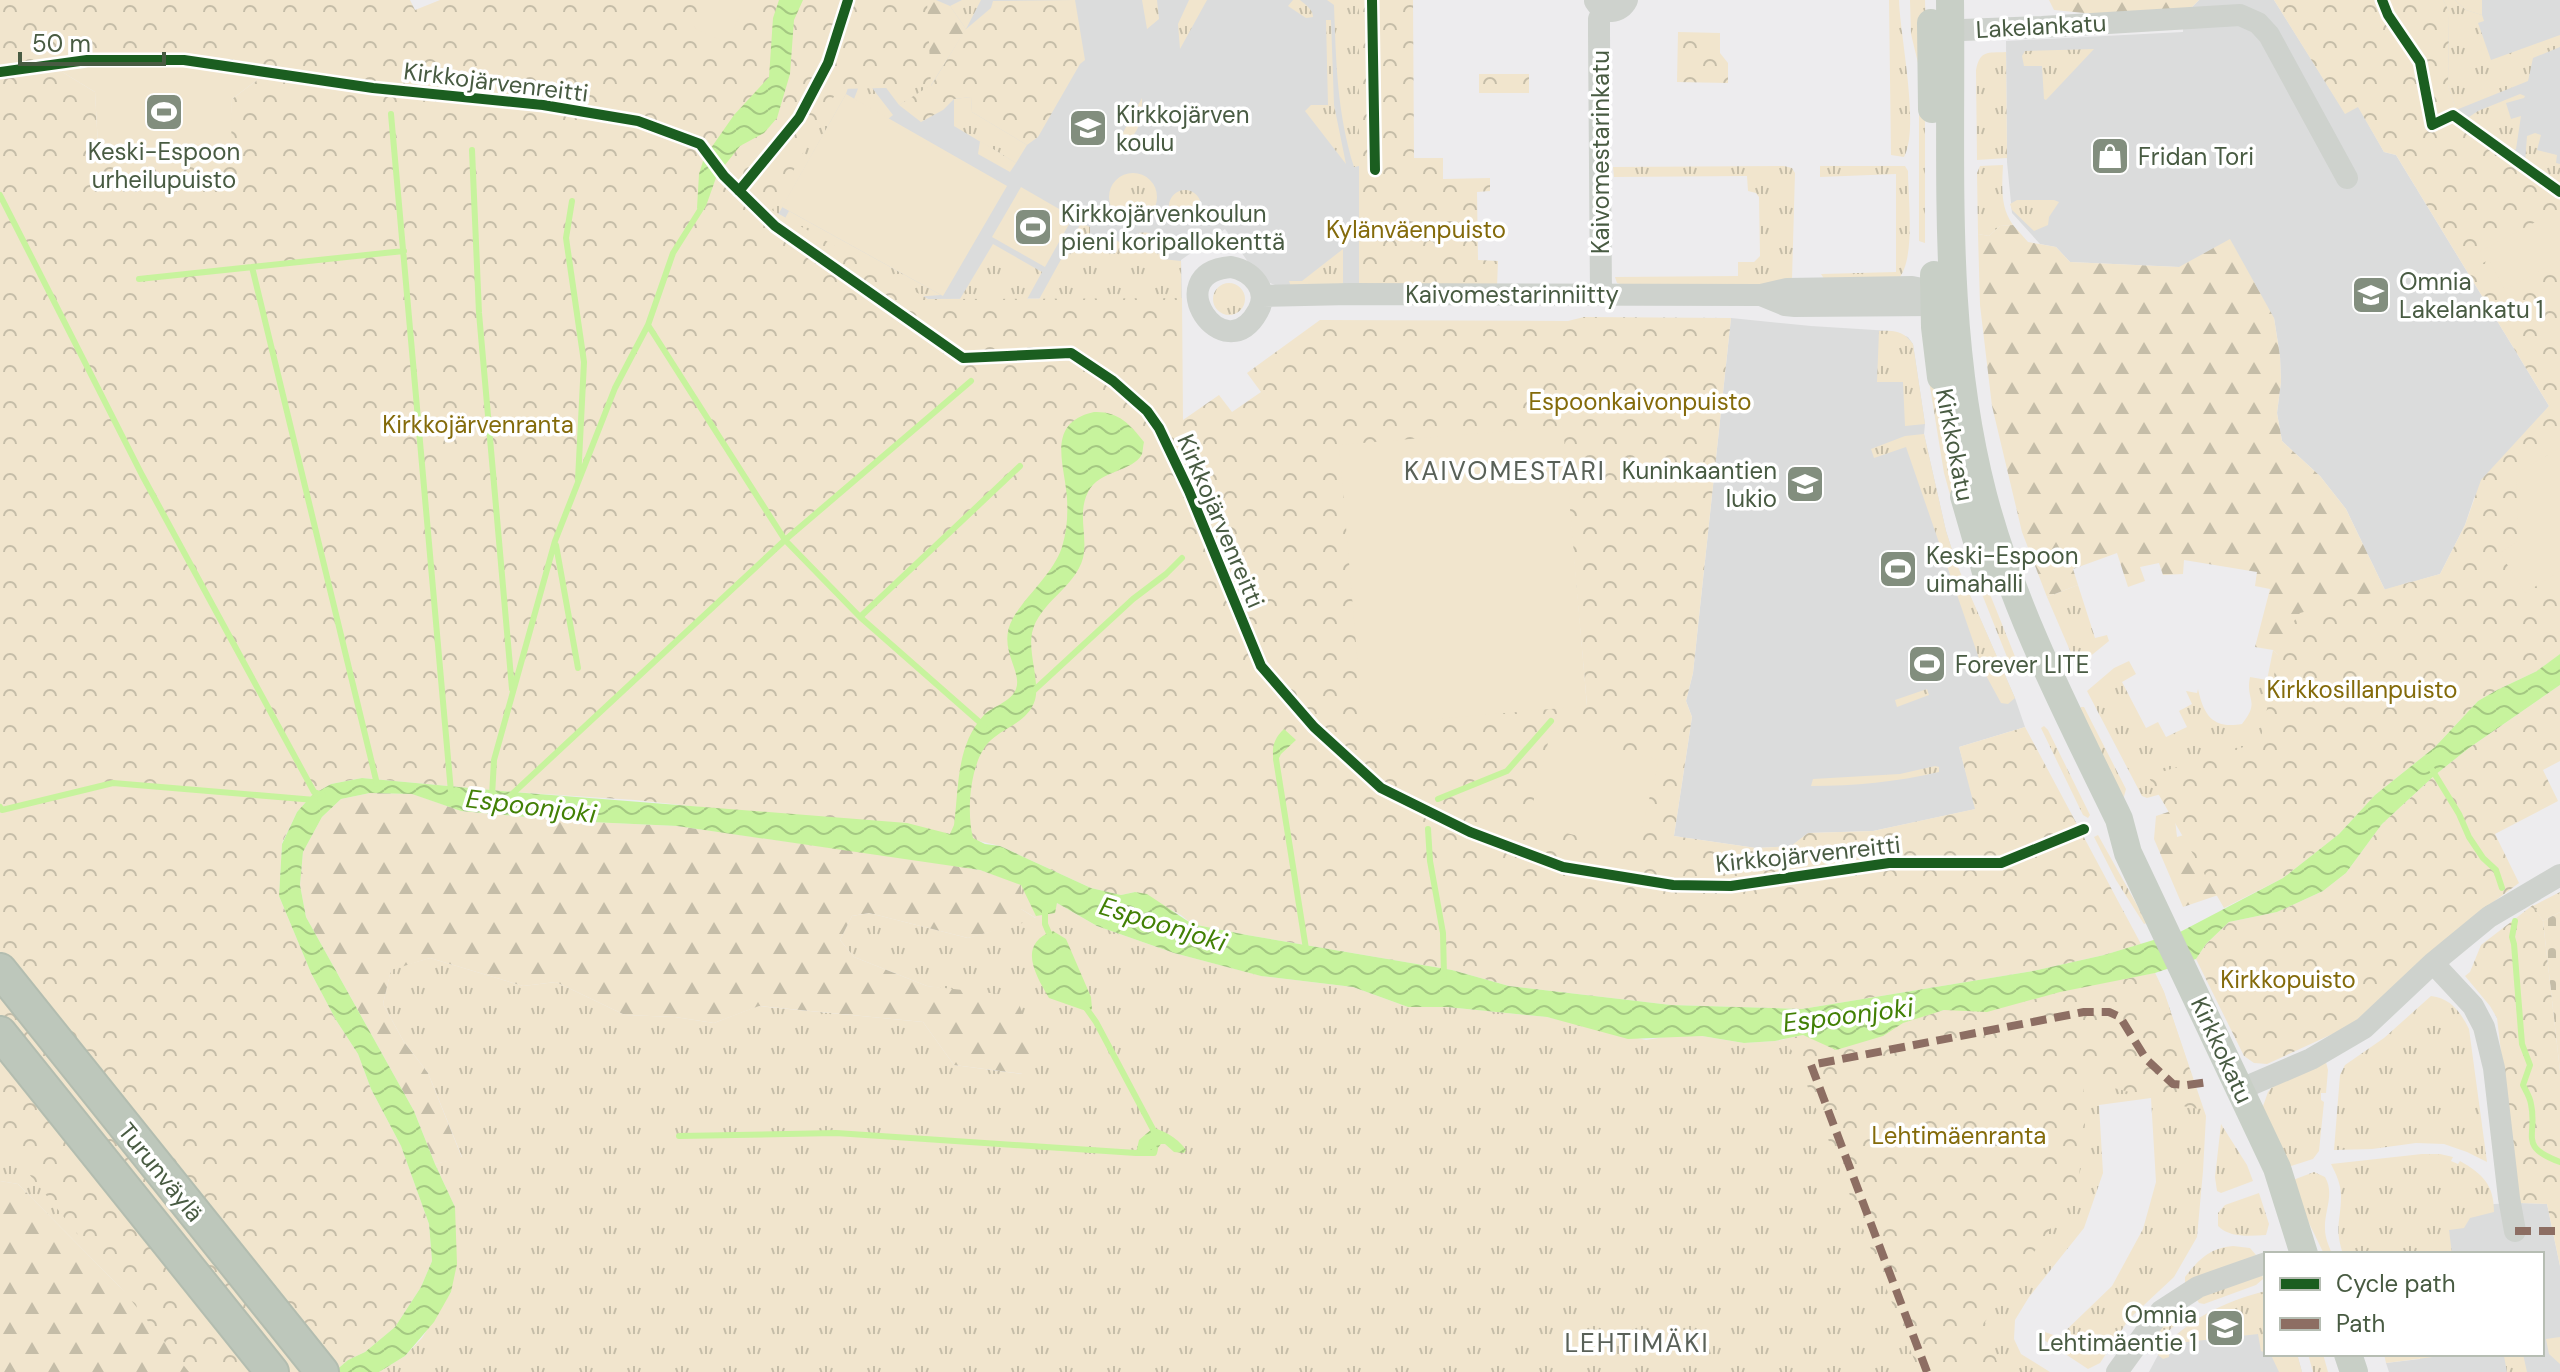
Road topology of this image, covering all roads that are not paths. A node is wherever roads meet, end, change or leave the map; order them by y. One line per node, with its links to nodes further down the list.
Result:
1 (1627, 0): 4 (street, Kaivomestarinkatu)
2 (1930, 0): 5 (main road, Kirkkokatu)
3 (1950, 0): 5 (main road, Kirkkokatu)
4 (1599, 5): 7 (street, Kaivomestarinkatu)
5 (1940, 31): 6 (street, Lakelankatu); 9 (main road, Kirkkokatu)
6 (2347, 178)
7 (1601, 295): 8 (street, Kaivomestarinniitty); 9 (street, Kaivomestarinniitty)
8 (1263, 296)
9 (1941, 297): 14 (main road, Kirkkokatu)
10 (2560, 875): 11 (street)
11 (2433, 963): 14 (street); 15 (street)
12 (0, 970): 19 (highway, Turunväylä)
13 (0, 1033): 18 (highway, Turunväylä)
14 (2241, 1089): 16 (main road, Kirkkokatu)
15 (2515, 1231)
16 (2302, 1252)
17 (2264, 1264): 20 (street)
18 (272, 1372)
19 (322, 1372)
20 (2117, 1372)

